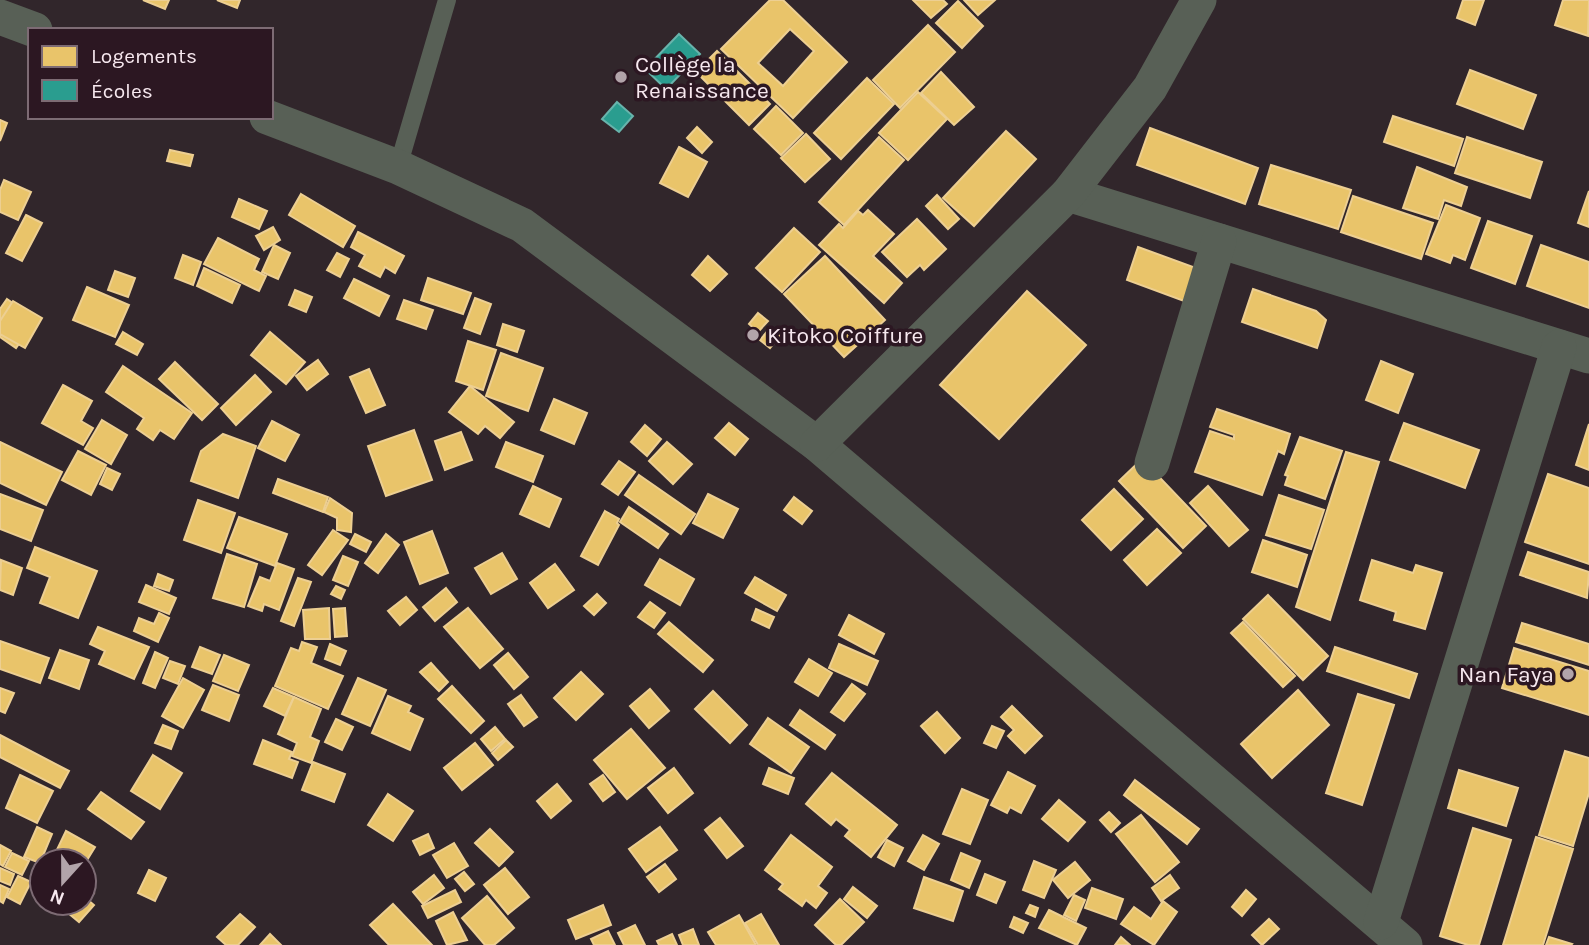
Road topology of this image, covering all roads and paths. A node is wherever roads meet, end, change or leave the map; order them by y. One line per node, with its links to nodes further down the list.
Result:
1 (446, 0): 6 (lane)
2 (1199, 0): 7 (street)
3 (0, 17): 4 (street)
4 (30, 28)
5 (272, 119): 6 (street)
6 (398, 167): 10 (street)
7 (1068, 194): 8 (street); 10 (street)
8 (1219, 241): 9 (street); 11 (street)
9 (1574, 351): 12 (street)
10 (817, 444): 12 (street)
11 (1152, 463)
12 (1393, 934)

